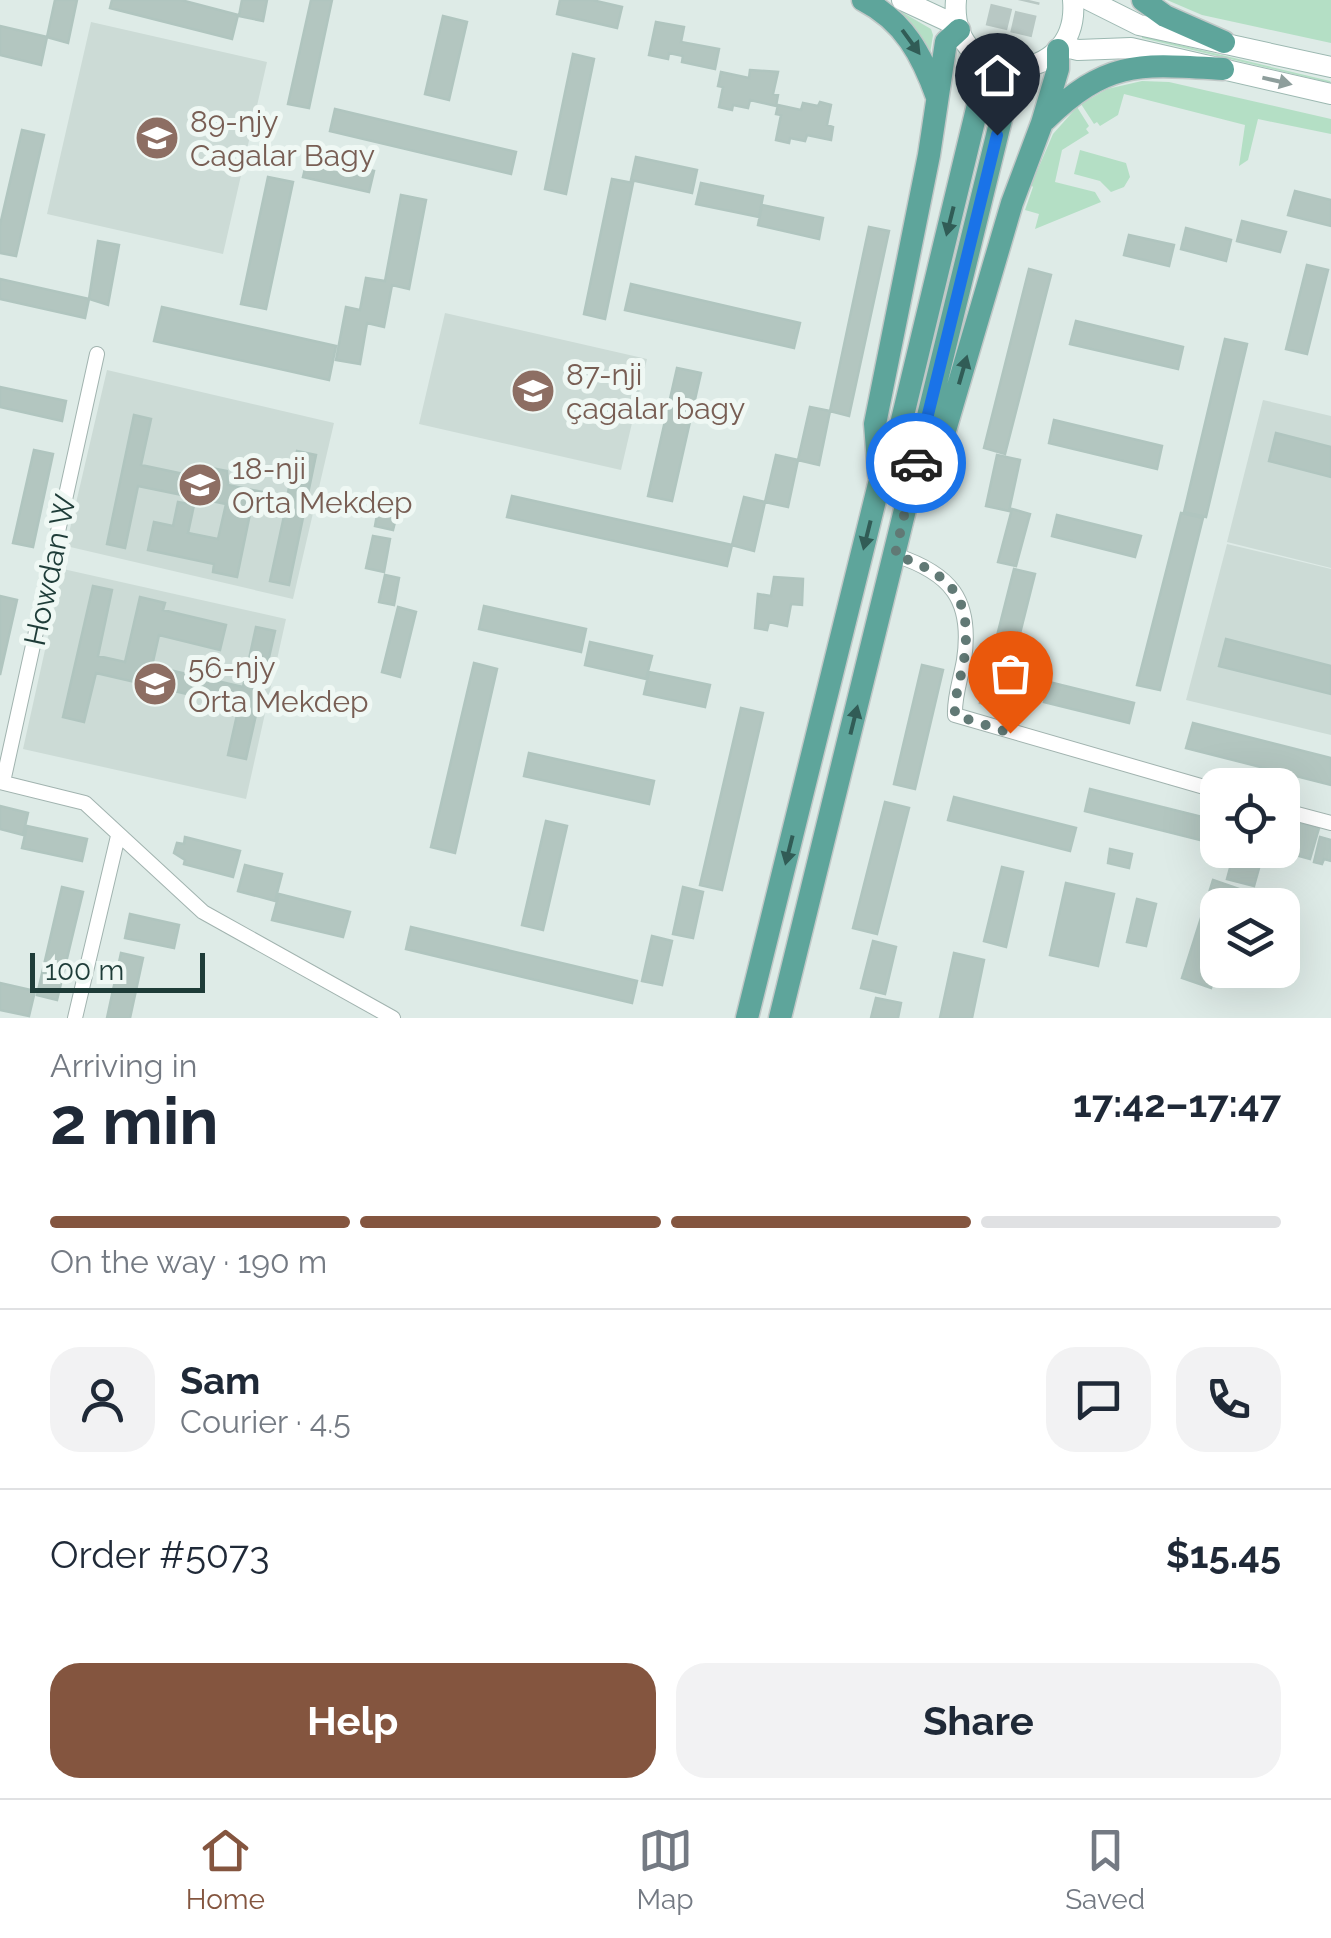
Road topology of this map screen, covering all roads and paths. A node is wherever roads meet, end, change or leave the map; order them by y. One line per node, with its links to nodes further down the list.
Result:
1 (863, 0): 15 (main road, one-way to 15)
2 (902, 0): 7 (main road)
3 (956, 0): 7 (main road)
4 (1073, 0): 9 (main road)
5 (1089, 0): 8 (main road)
6 (1143, 0): 8 (main road)
7 (959, 28): 9 (main road); 15 (main road)
8 (1224, 42): 10 (main road)
9 (1059, 48): 11 (main road); 16 (main road)
10 (1331, 67)
11 (1222, 69): 13 (main road, one-way to 13); 16 (main road)
12 (982, 92): 18 (main road, one-way to 18)
13 (1331, 94)
14 (1006, 99): 19 (main road)
15 (938, 100): 18 (main road)
16 (1042, 123): 19 (main road, one-way to 16)
17 (97, 354): 21 (street, Howdan W)
18 (880, 484): 28 (main road, one-way to 28)
19 (911, 490): 20 (main road)
20 (895, 555): 22 (street); 29 (main road, one-way to 20)
21 (1, 782): 25 (street)
22 (1200, 786)
23 (1300, 815): 24 (street)
24 (1331, 823)
25 (118, 836): 26 (street); 27 (street)
26 (75, 1018)
27 (393, 1018)
28 (747, 1018)
29 (780, 1018)

